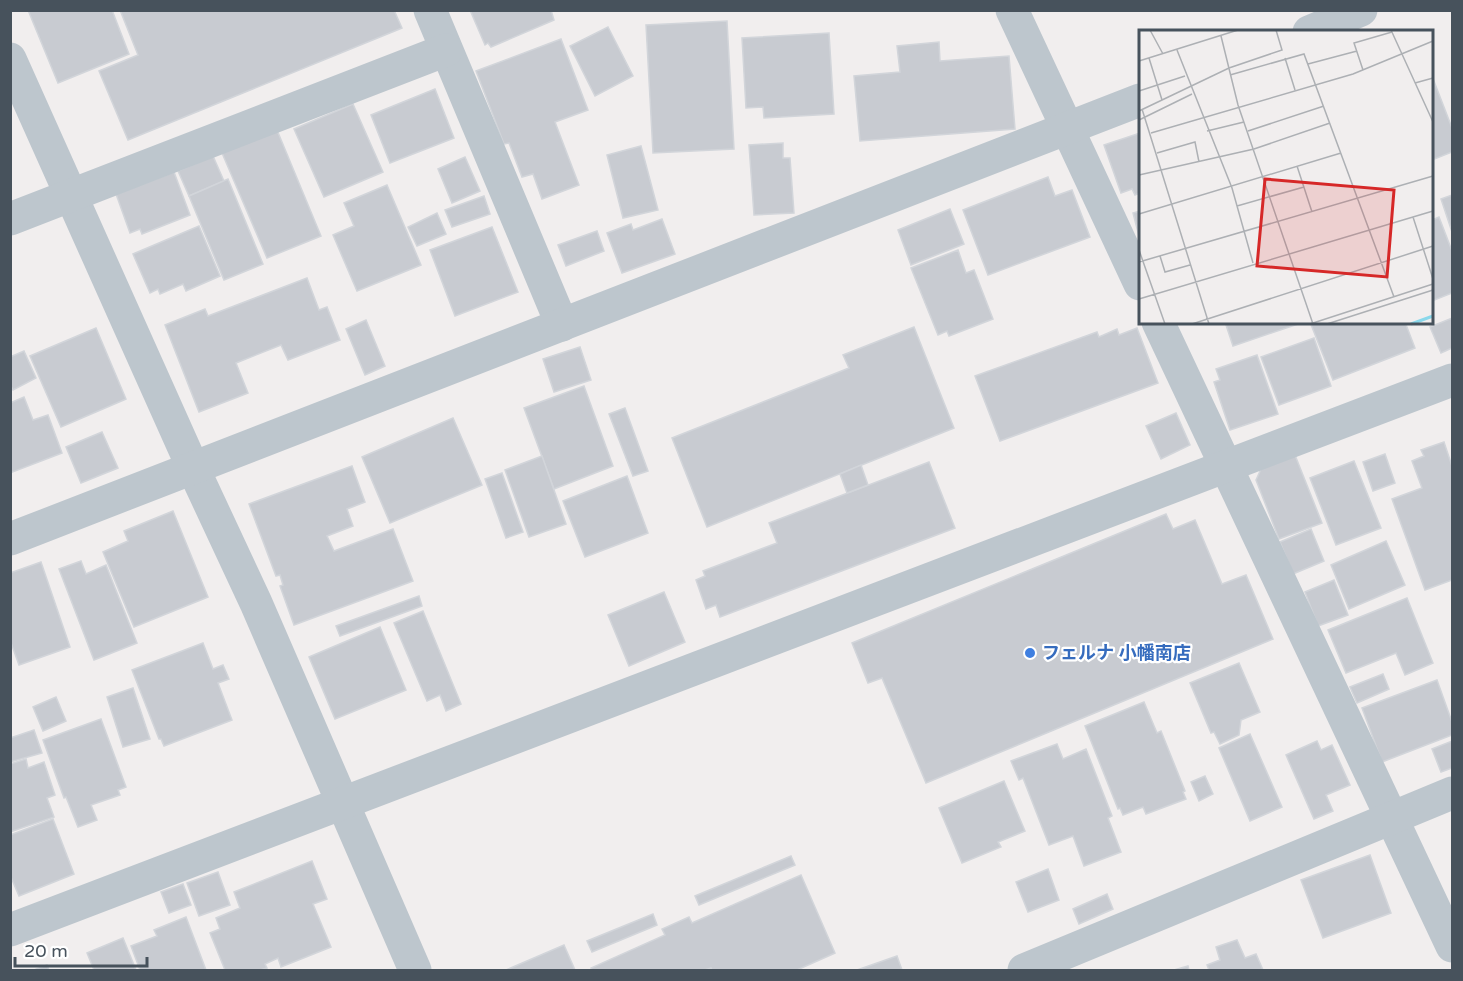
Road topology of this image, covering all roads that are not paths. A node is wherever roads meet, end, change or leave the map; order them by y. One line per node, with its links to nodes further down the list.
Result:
1 (430, 10): 5 (street)
2 (1012, 10): 8 (street)
3 (1360, 10): 4 (street)
4 (1314, 30)
5 (446, 50): 9 (street); 13 (street)
6 (10, 59): 9 (street)
7 (1139, 100): 8 (street)
8 (1068, 130): 11 (street); 13 (street)
9 (71, 195): 10 (street); 16 (street)
10 (10, 219)
11 (1139, 282)
12 (1159, 324): 15 (street)
13 (562, 325): 16 (street)
14 (1452, 380): 15 (street)
15 (1226, 467): 19 (street); 20 (street)
16 (193, 468): 17 (street); 19 (street)
17 (10, 539)
18 (1452, 793): 20 (street)
19 (343, 802): 21 (street); 23 (street)
20 (1392, 818): 22 (street); 24 (street)
21 (10, 930)
22 (1452, 946)
23 (415, 970)
24 (1024, 970)

